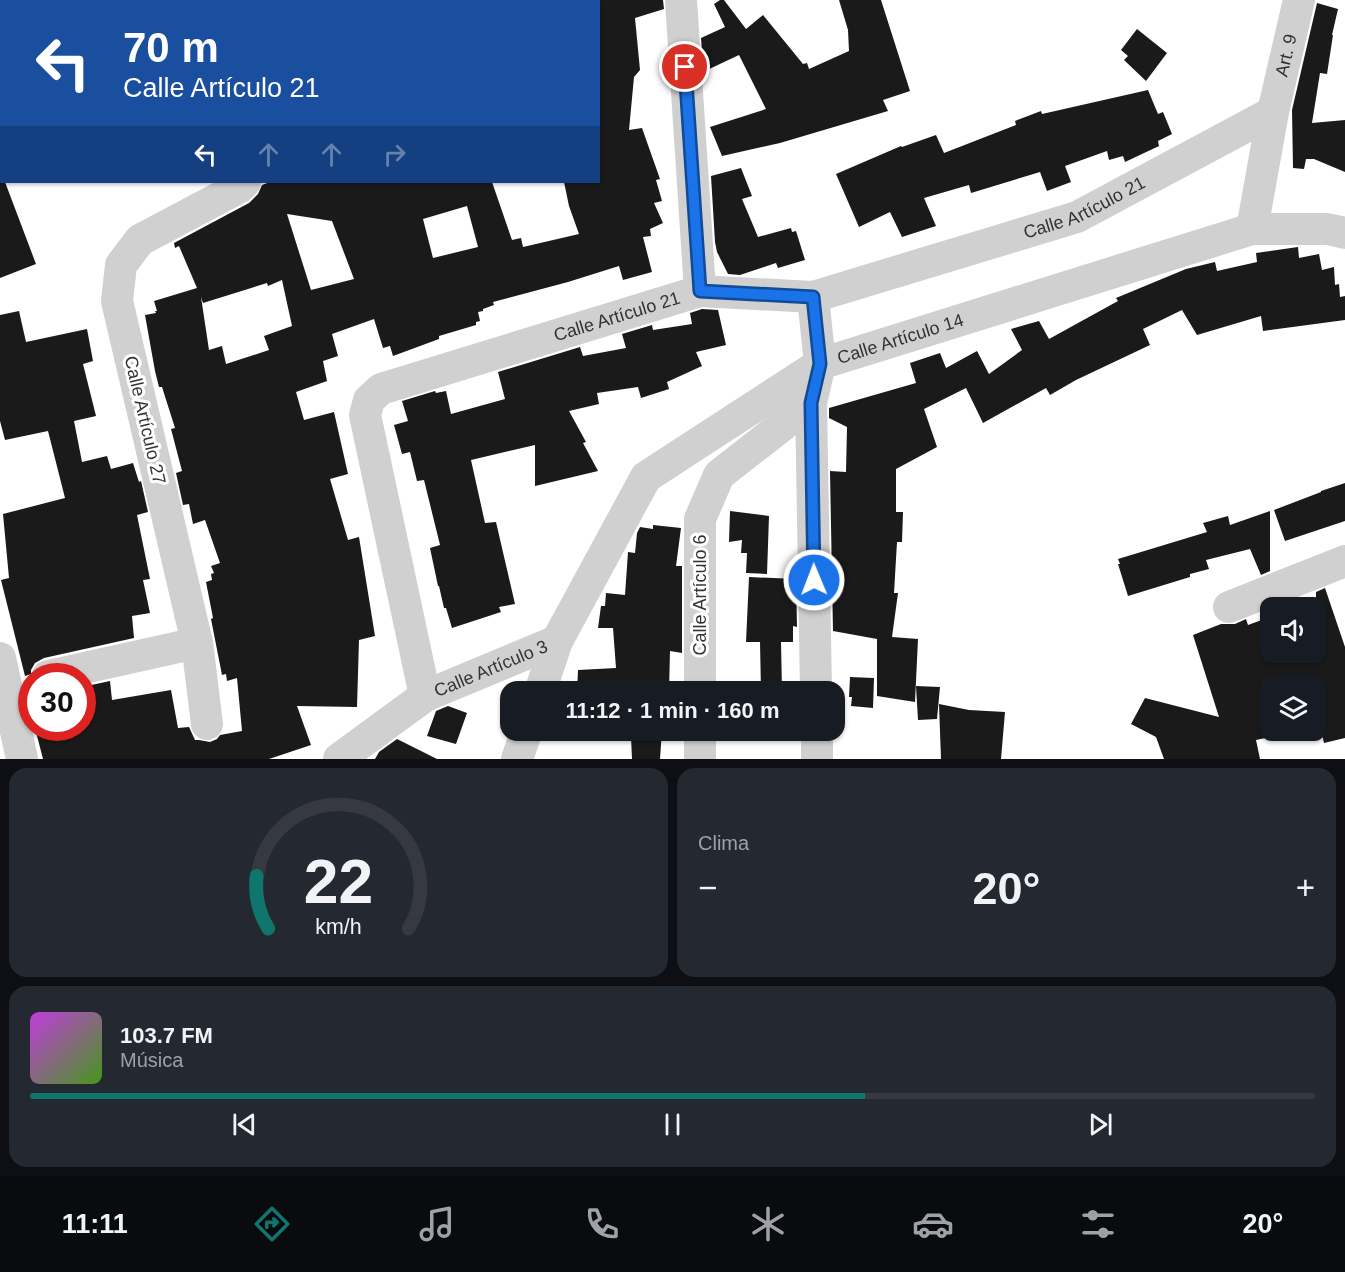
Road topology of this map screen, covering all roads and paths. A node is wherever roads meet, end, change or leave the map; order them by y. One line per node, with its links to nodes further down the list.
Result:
1 (681, 0): 7 (street)
2 (1299, 0): 3 (street, Art. 9)
3 (1273, 112): 5 (street); 8 (street, Calle Artículo 21)
4 (244, 183): 14 (street, Calle Artículo 27)
5 (1252, 229): 6 (street, Calle Artículo 14); 9 (street, Calle Artículo 14)
6 (1345, 232)
7 (700, 291): 8 (street, Calle Artículo 21); 20 (street, Calle Artículo 21)
8 (813, 297): 9 (street)
9 (820, 364): 10 (street); 13 (street, Calle Artículo 14)
10 (811, 403): 18 (street, Calle Artículo 6); 19 (street)
11 (1345, 561): 12 (street)
12 (1229, 607)
13 (556, 641): 17 (street, Calle Artículo 14); 20 (street, Calle Artículo 3)
14 (197, 643): 15 (street); 21 (street, Calle Artículo 27)
15 (96, 665)
16 (10, 677): 25 (street)
17 (543, 681)
18 (700, 681)
19 (816, 681)
20 (425, 696): 26 (street, Calle Artículo 3)
21 (207, 724)
22 (523, 741): 27 (street)
23 (700, 741): 28 (street)
24 (817, 741): 29 (street)
25 (22, 759)
26 (339, 759)
27 (517, 759)
28 (700, 759)
29 (817, 759)

